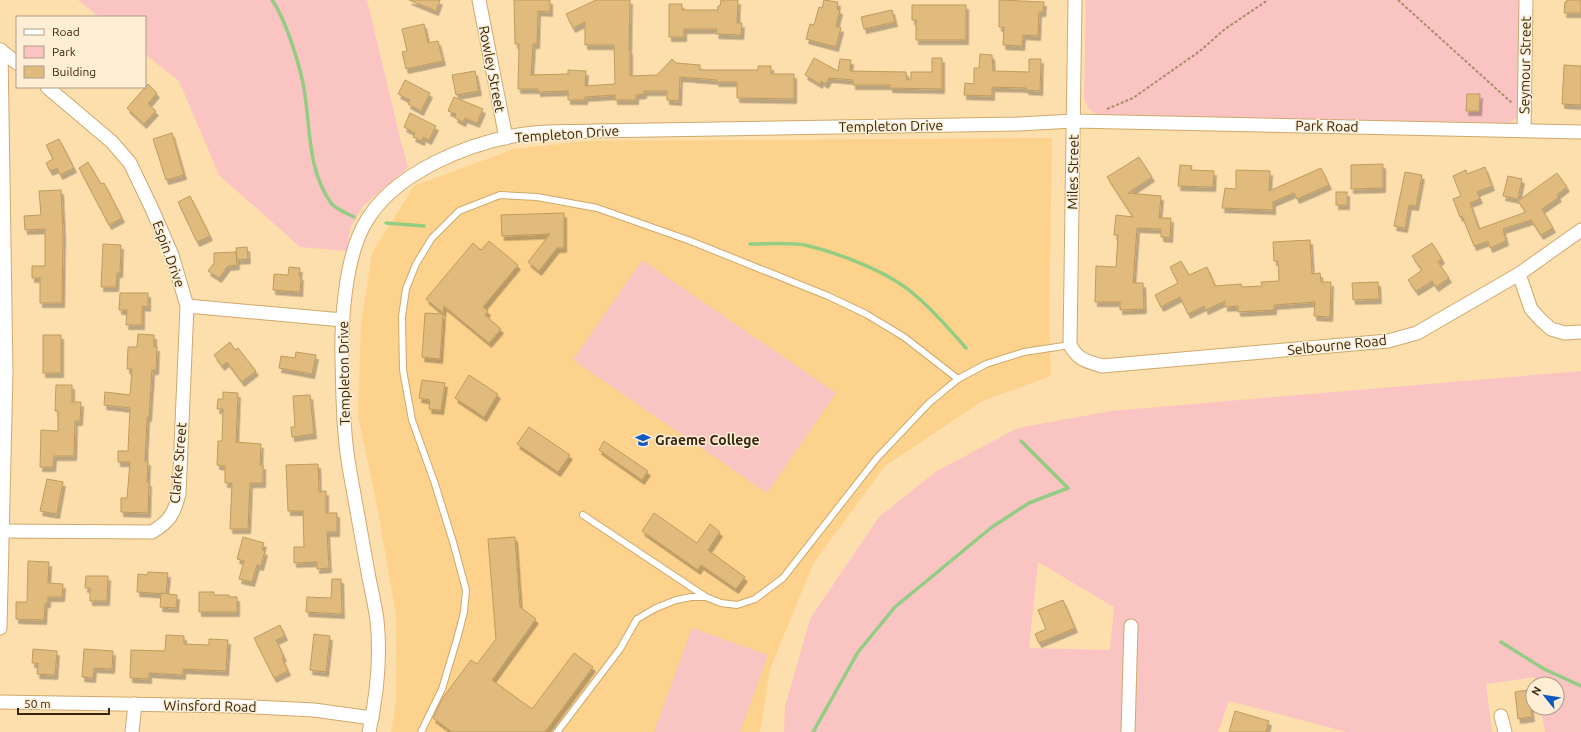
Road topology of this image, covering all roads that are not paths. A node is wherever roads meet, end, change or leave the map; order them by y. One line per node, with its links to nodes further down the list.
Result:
1 (479, 0): 10 (street, Rowley Street)
2 (1075, 0): 7 (street, Miles Street)
3 (1526, 0): 8 (street, Seymour Street)
4 (0, 50): 5 (street); 19 (street)
5 (16, 62)
6 (48, 88): 13 (street, Espin Drive)
7 (1074, 121): 8 (street, Park Road); 10 (street, Templeton Drive); 16 (street, Miles Street)
8 (1524, 130): 9 (street, Park Road)
9 (1581, 132)
10 (506, 138): 14 (street, Templeton Drive)
11 (1581, 230): 12 (street, Selbourne Road)
12 (1519, 274): 15 (street); 16 (street, Selbourne Road)
13 (187, 306): 14 (street, Espin Drive); 19 (street, Clarke Street)
14 (343, 320): 26 (street, Templeton Drive)
15 (1581, 332)
16 (1070, 345): 17 (lane)
17 (958, 380): 20 (lane); 29 (lane)
18 (582, 515): 20 (lane)
19 (2, 531): 22 (street)
20 (706, 597): 30 (lane)
21 (1131, 626): 31 (street)
22 (0, 628)
23 (0, 702): 24 (street, Winsford Road)
24 (135, 704): 26 (street, Winsford Road); 27 (street)
25 (1501, 716): 32 (street)
26 (372, 718): 28 (street, Templeton Drive)
27 (132, 732)
28 (369, 732)
29 (421, 732)
30 (557, 732)
31 (1128, 732)
32 (1505, 732)

